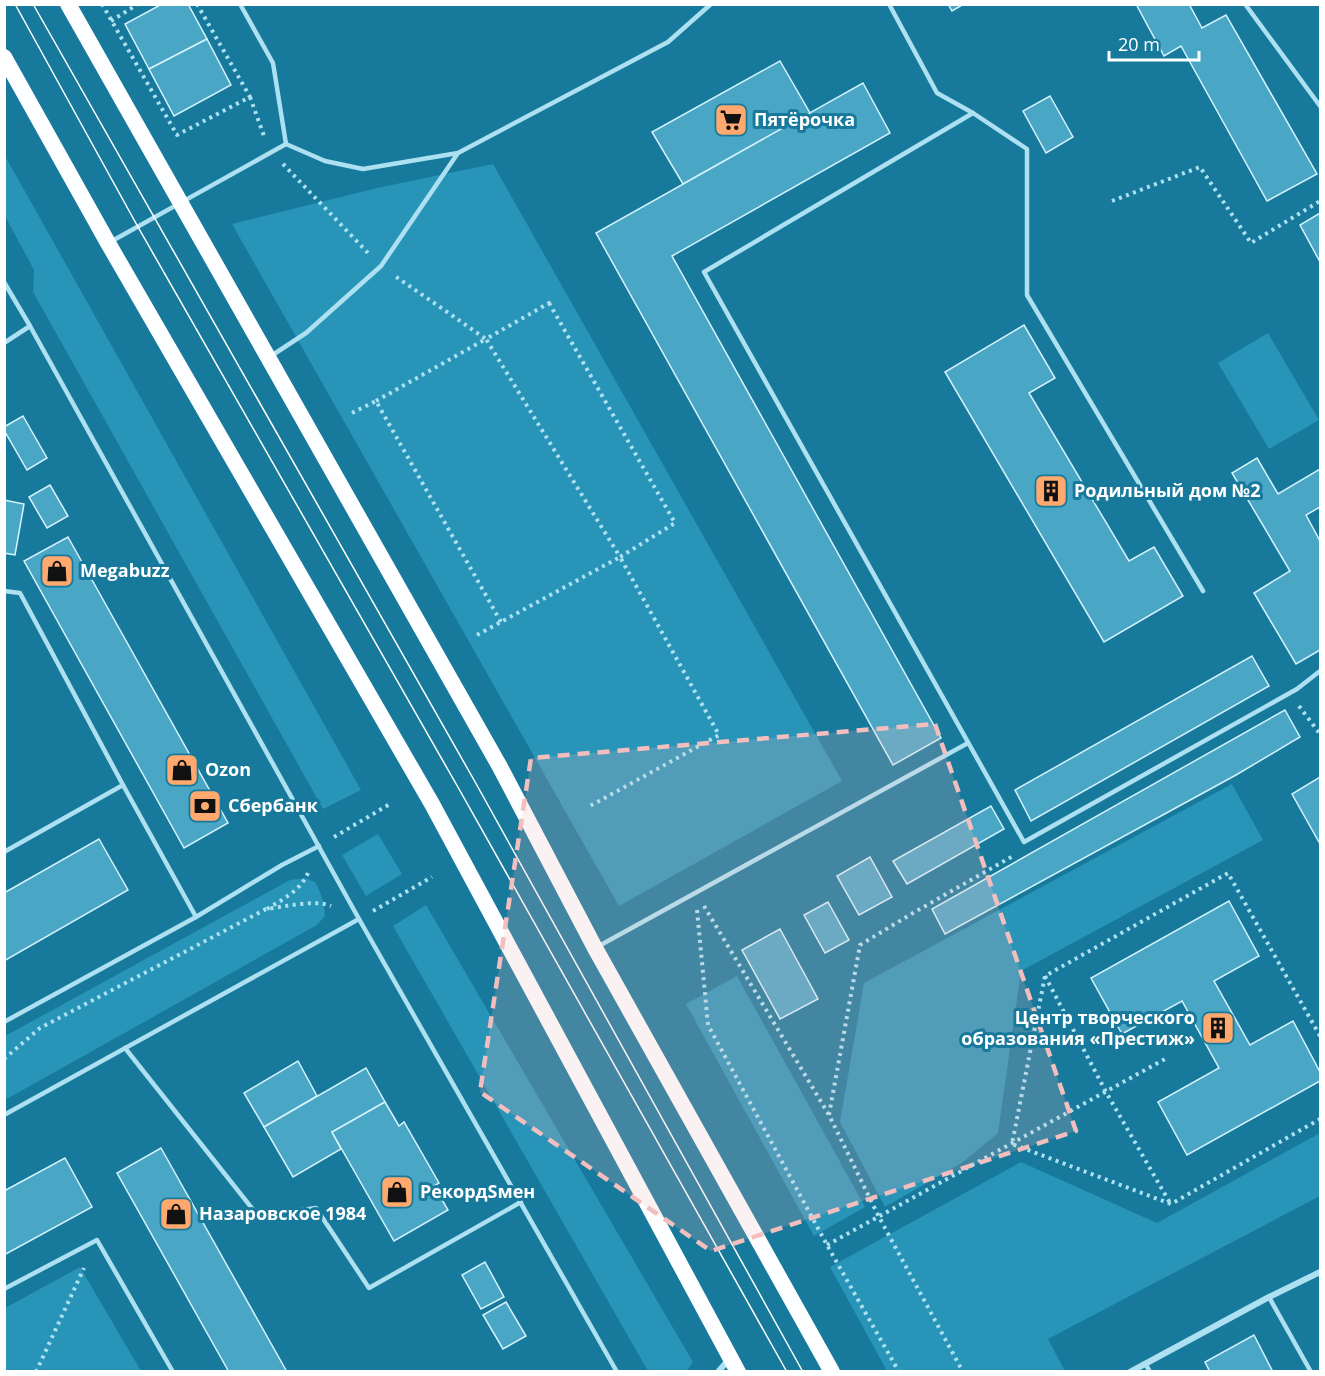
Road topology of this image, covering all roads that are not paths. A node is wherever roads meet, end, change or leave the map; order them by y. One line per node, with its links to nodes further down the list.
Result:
1 (68, 4): 11 (highway)
2 (240, 4): 9 (lane)
3 (711, 4): 10 (lane)
4 (889, 4): 8 (lane)
5 (1245, 4): 7 (lane)
6 (4, 57): 12 (highway)
7 (1320, 106)
8 (973, 113): 18 (lane); 20 (lane)
9 (286, 144): 10 (lane); 11 (lane)
10 (458, 153): 16 (lane)
11 (180, 202): 12 (lane); 16 (highway)
12 (108, 243): 35 (highway)
13 (4, 282): 14 (lane)
14 (30, 326): 15 (lane); 22 (lane)
15 (4, 343)
16 (268, 358): 26 (highway)
17 (4, 591): 21 (lane)
18 (1203, 591)
19 (1320, 671): 20 (lane)
20 (968, 743): 26 (lane)
21 (123, 785): 23 (lane); 24 (lane)
22 (319, 846): 24 (lane); 25 (lane)
23 (4, 852)
24 (196, 917): 27 (lane)
25 (359, 919): 28 (lane); 30 (lane)
26 (595, 948): 39 (highway)
27 (4, 1022)
28 (125, 1048): 29 (lane); 30 (lane)
29 (4, 1115)
30 (521, 1202): 37 (lane)
31 (1320, 1272): 33 (street)
32 (4, 1289): 36 (lane)
33 (1269, 1297): 34 (street); 42 (lane)
34 (1145, 1363): 40 (street); 41 (lane)
35 (734, 1364): 38 (street)
36 (173, 1371)
37 (617, 1371)
38 (718, 1371)
39 (832, 1371)
40 (1130, 1371)
41 (1150, 1371)
42 (1311, 1371)

